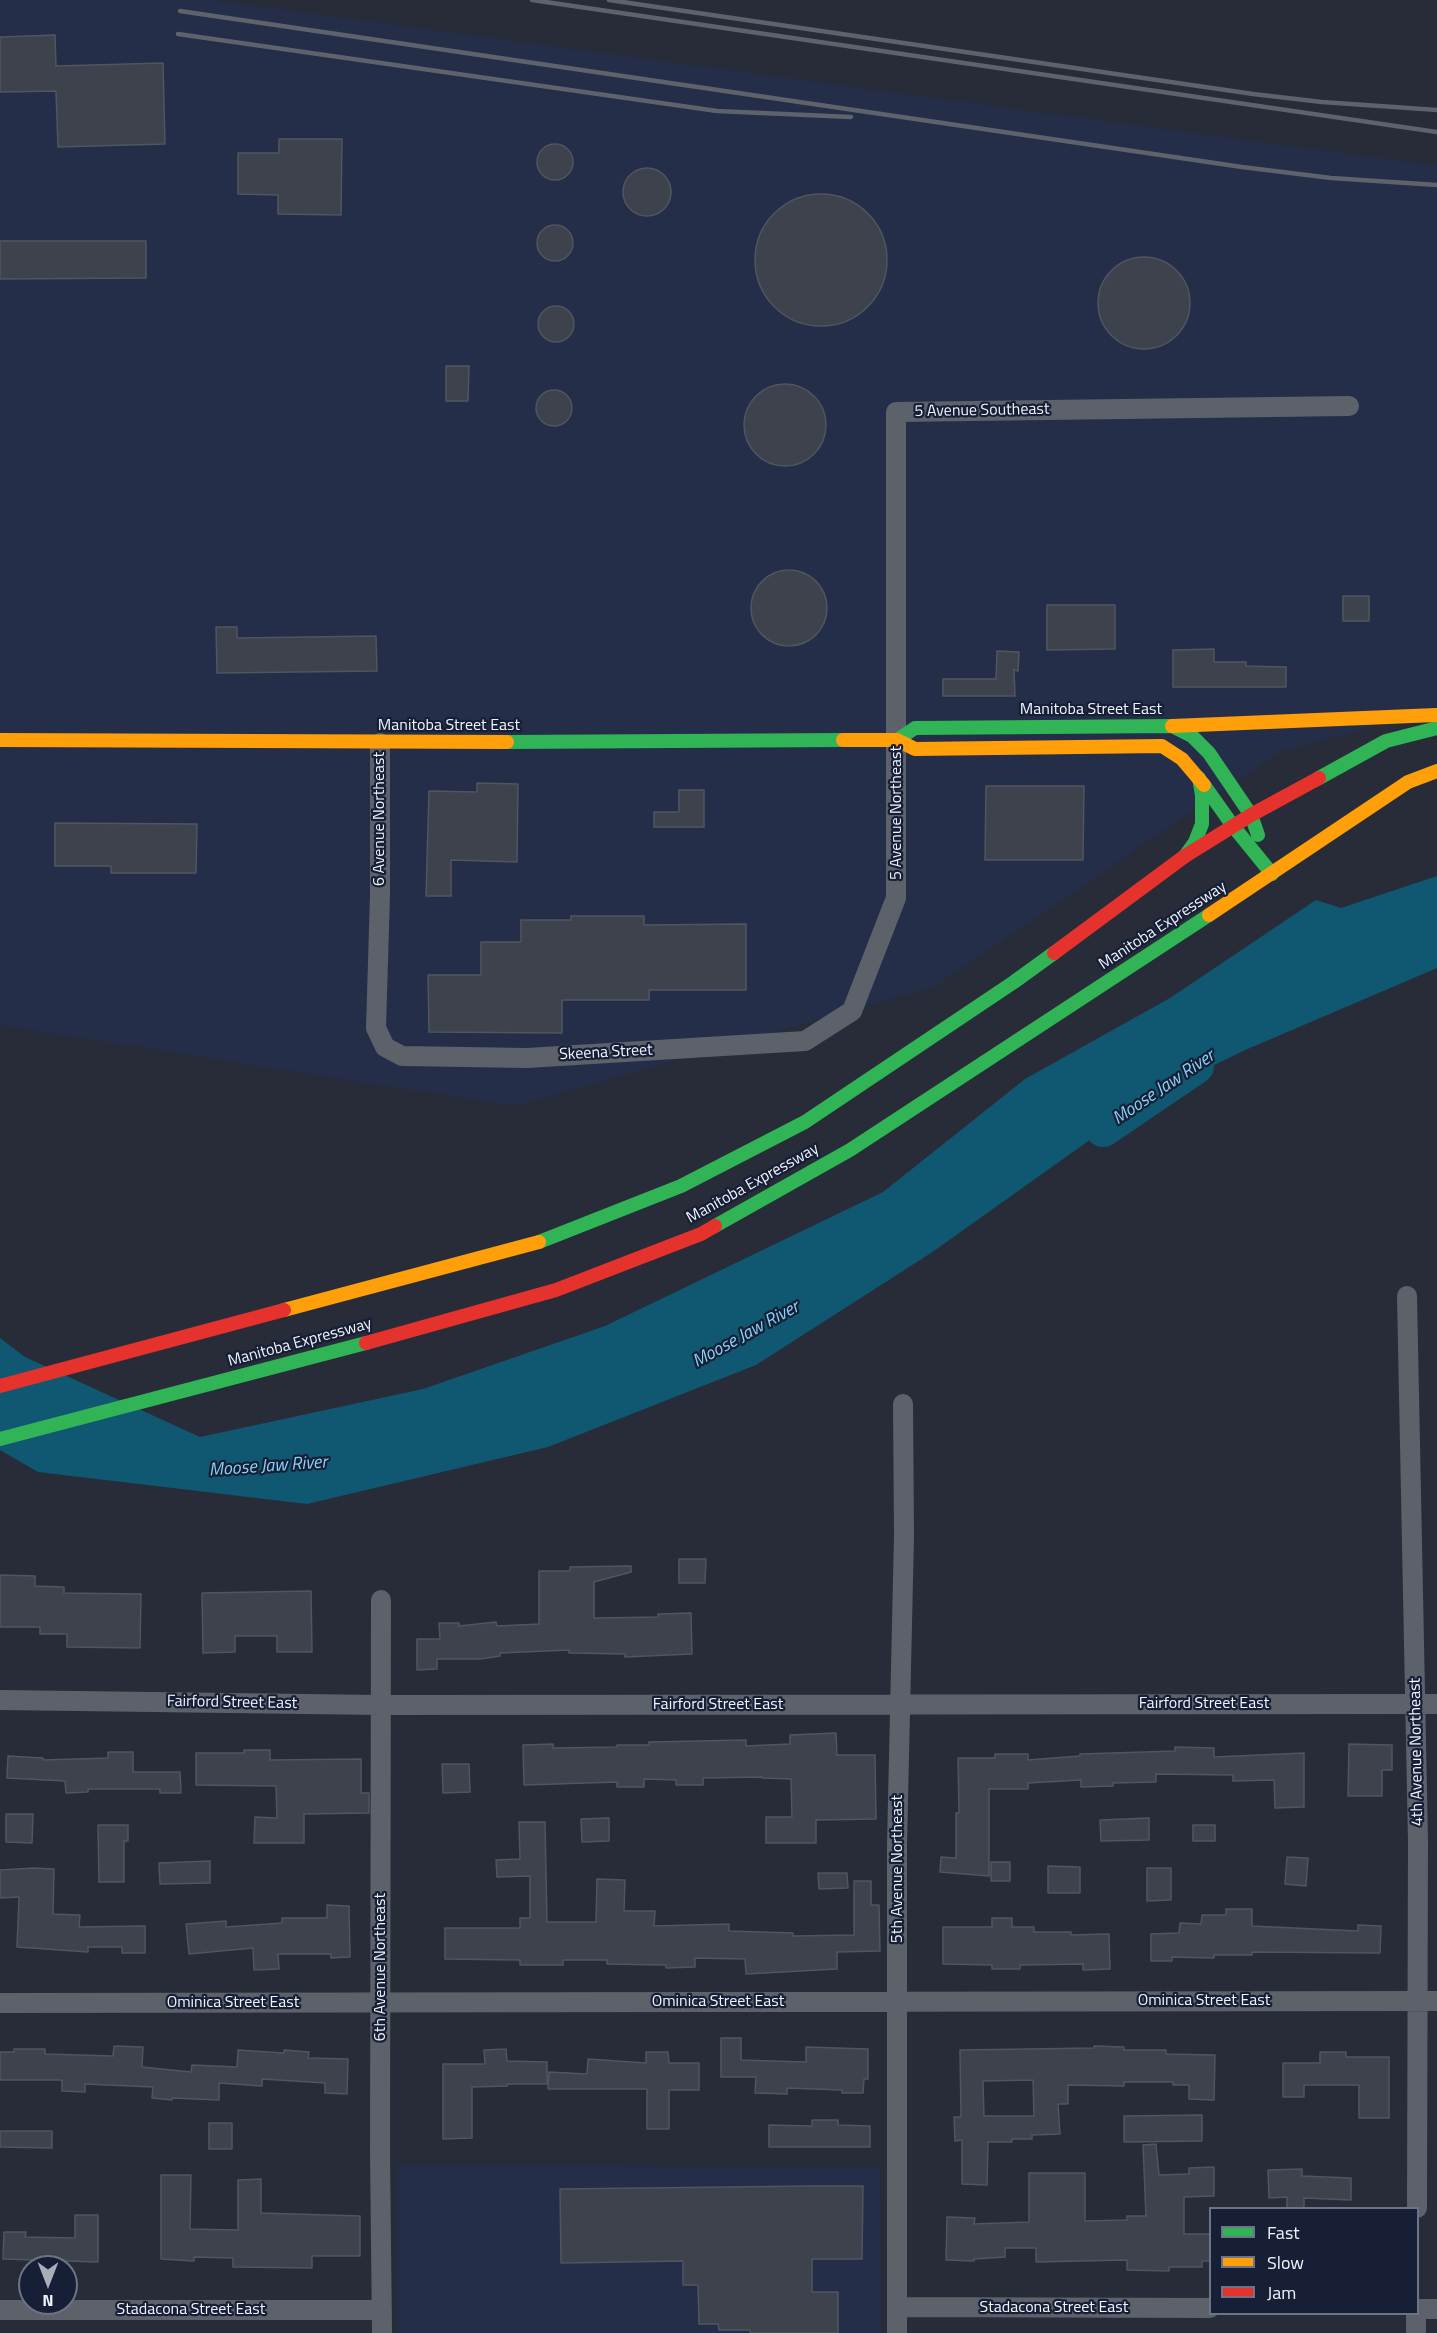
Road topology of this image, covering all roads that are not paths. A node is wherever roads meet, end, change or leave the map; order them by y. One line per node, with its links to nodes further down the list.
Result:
1 (1349, 406): 5 (street, 5 Avenue Southeast)
2 (1437, 715): 3 (main road)
3 (1172, 726): 5 (main road, Manitoba Street East); 10 (main road, Manitoba Street East)
4 (1437, 728): 10 (main road, Manitoba Expressway)
5 (898, 734): 7 (main road, Manitoba Street East); 9 (main road, Manitoba Street East); 15 (street, 5 Avenue Northeast)
6 (0, 740): 7 (main road, Manitoba Street East)
7 (380, 743): 14 (street, 6 Avenue Northeast)
8 (1437, 771): 13 (main road, Manitoba Expressway)
9 (1199, 778): 11 (main road, Manitoba Street East); 12 (main road)
10 (1251, 815): 11 (main road, Manitoba Expressway); 13 (main road, Manitoba Street East)
11 (1233, 826): 12 (main road, Manitoba Expressway); 13 (main road, Manitoba Street East)
12 (1185, 856): 17 (main road, Manitoba Expressway)
13 (1272, 874): 19 (main road, Manitoba Expressway)
14 (380, 895): 15 (street, Skeena Street)
15 (896, 897)
16 (1407, 1296): 22 (street, 4th Avenue Northeast)
17 (0, 1386)
18 (903, 1404): 25 (street, 5th Avenue Northeast)
19 (0, 1439)
20 (381, 1600): 24 (street, 6th Avenue Northeast)
21 (0, 1700): 24 (street, Fairford Street East)
22 (1416, 1704): 23 (street, Fairford Street East); 25 (street, Fairford Street East); 26 (street, 4th Avenue Northeast)
23 (1437, 1704)
24 (381, 1705): 25 (street, Fairford Street East); 28 (street, 6th Avenue Northeast)
25 (901, 1705): 29 (street, 5th Avenue Northeast)
26 (1417, 2001): 27 (street, Ominica Street East); 29 (street, Ominica Street East); 31 (street, 4th Avenue Northeast)
27 (1437, 2001)
28 (381, 2002): 29 (street, Ominica Street East); 30 (street, Ominica Street East); 36 (street, 6th Avenue Northeast)
29 (898, 2002): 32 (street, 5th Avenue Northeast)
30 (0, 2003)
31 (1417, 2207)
32 (897, 2307): 33 (street, Stadacona Street East); 40 (street, 5th Avenue Northeast)
33 (1209, 2308)
34 (1437, 2309): 37 (street)
35 (0, 2310): 36 (street, Stadacona Street East)
36 (382, 2310): 39 (street, 6th Avenue Northeast)
37 (1419, 2311)
38 (1417, 2315): 41 (street)
39 (382, 2333)
40 (897, 2333)
41 (1416, 2333)

